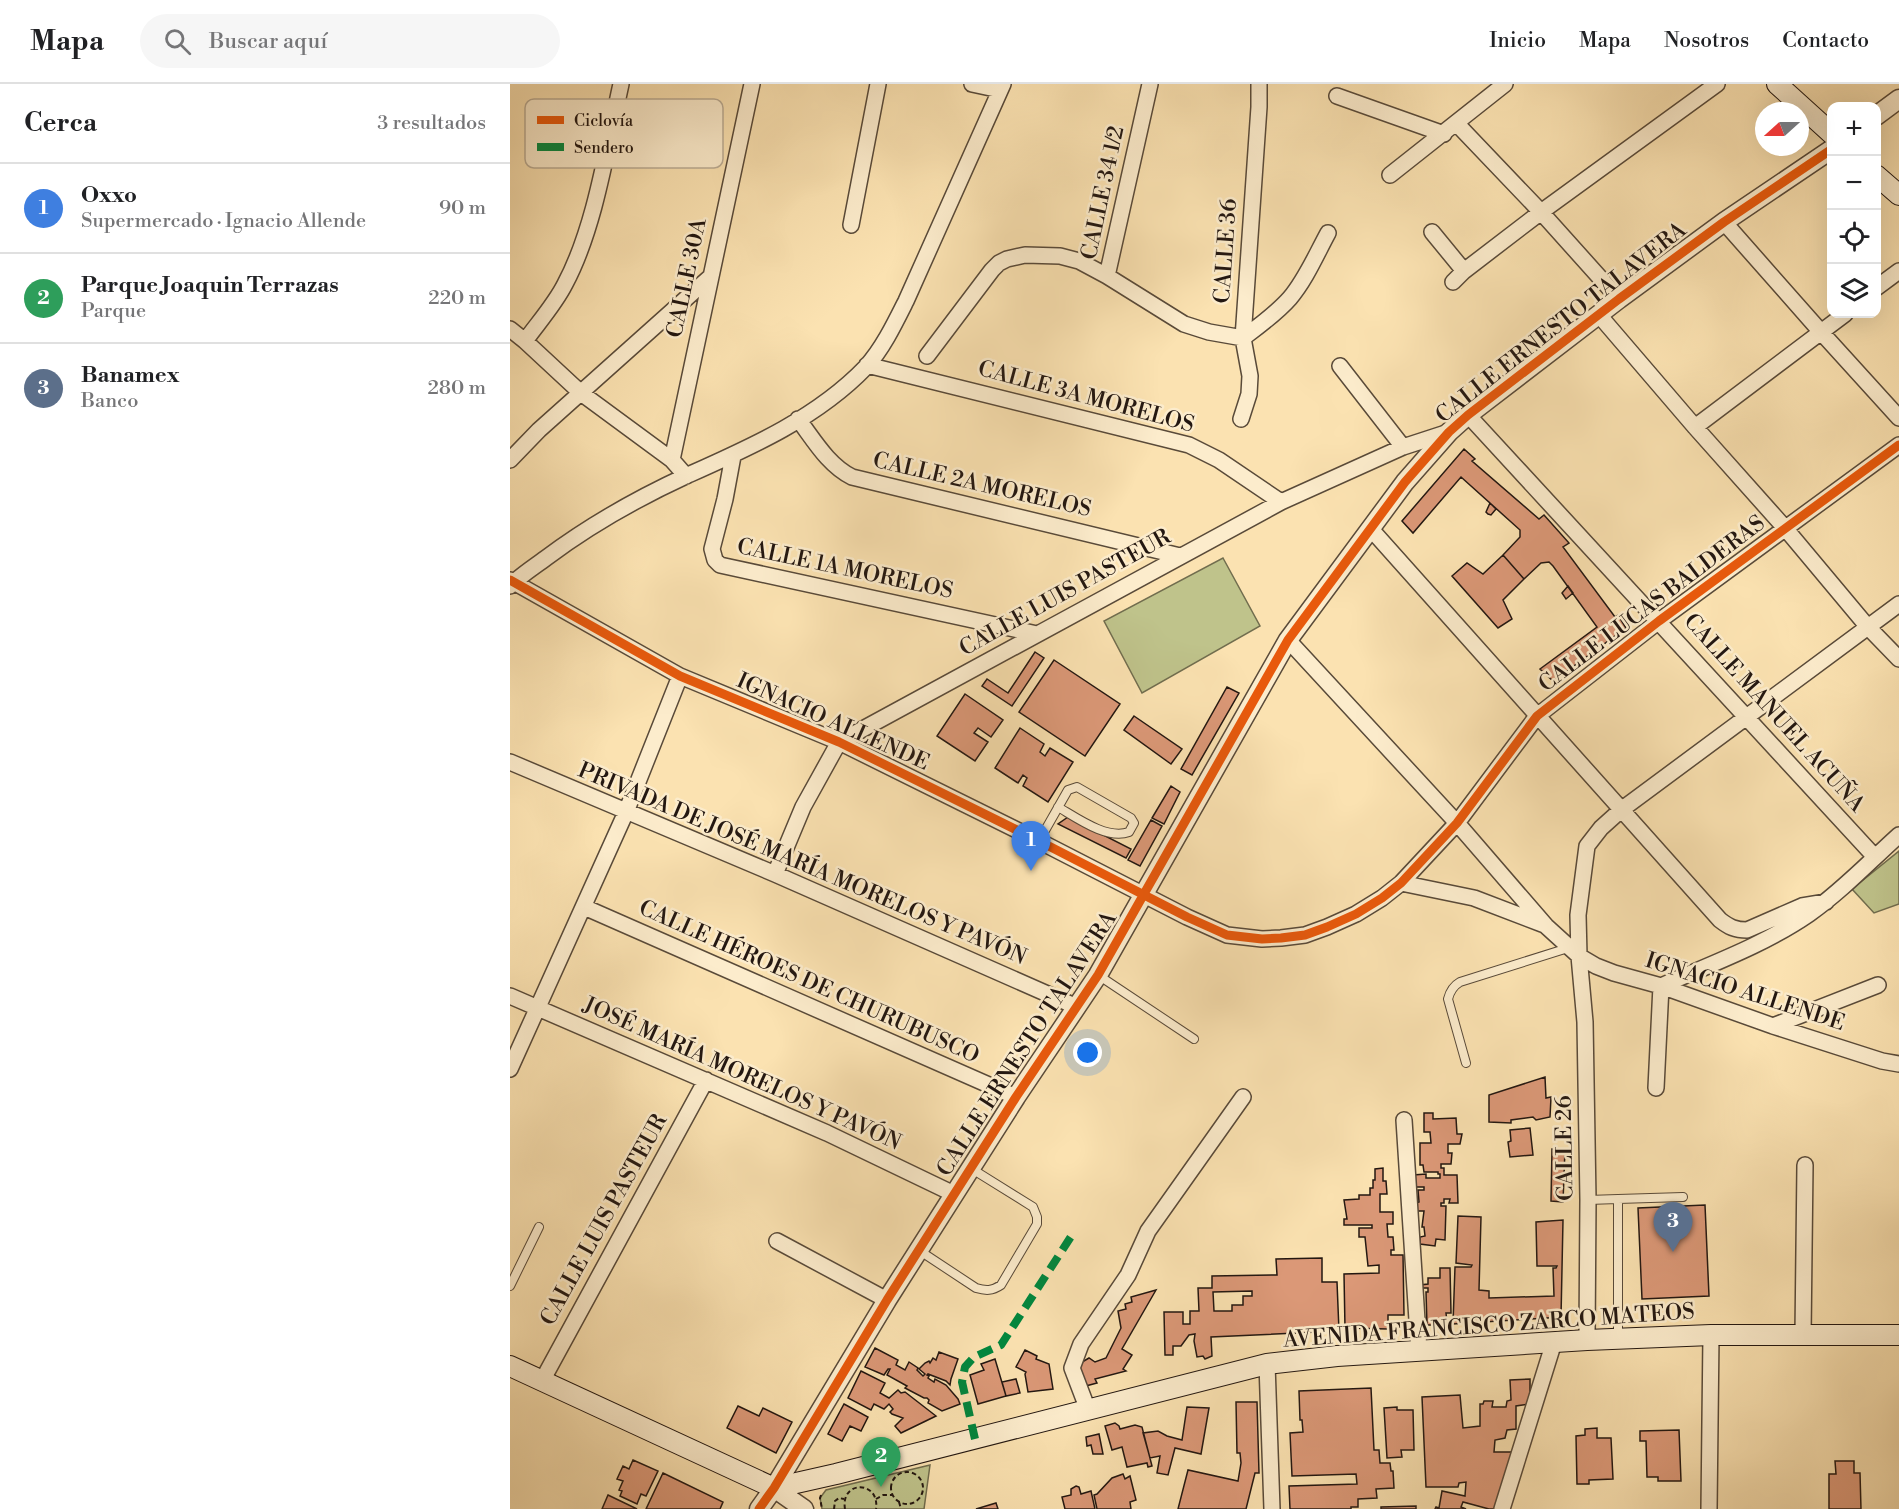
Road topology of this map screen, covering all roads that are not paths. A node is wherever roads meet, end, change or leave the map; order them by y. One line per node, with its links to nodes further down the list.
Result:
1 (621, 84): 12 (street)
2 (752, 84): 30 (street, CALLE 30A)
3 (879, 84): 25 (street)
4 (972, 84): 10 (street)
5 (1150, 84): 29 (street, CALLE 34 1/2)
6 (1258, 84): 37 (street, CALLE 36)
7 (1504, 84): 15 (street)
8 (1717, 84): 23 (street)
9 (1777, 84): 16 (main road)
10 (1001, 87): 40 (street)
11 (1338, 96): 17 (street)
12 (618, 99)
13 (1899, 99): 14 (street)
14 (1881, 112)
15 (1457, 124): 17 (street); 23 (street)
16 (1827, 129)
17 (1444, 134): 20 (street)
18 (1827, 152): 24 (street, CALLE ERNESTO TALAVERA)
19 (602, 168): 38 (street)
20 (1390, 175)
21 (1881, 179): 22 (main road)
22 (1899, 195)
23 (1541, 212): 26 (street); 32 (street)
24 (1724, 222): 32 (street, CALLE ERNESTO TALAVERA); 36 (street)
25 (851, 225)
26 (1432, 232)
27 (1328, 233): 37 (street)
28 (1899, 271): 31 (street)
29 (1107, 276): 37 (street); 39 (street)
30 (709, 278): 42 (street); 53 (street, CALLE 30A)
31 (1881, 284)
32 (1619, 299): 33 (street, CALLE ERNESTO TALAVERA)
33 (1599, 315): 43 (street, CALLE ERNESTO TALAVERA); 47 (street)
34 (1840, 318): 36 (street)
35 (510, 329): 38 (street)
36 (1821, 332): 44 (street); 47 (street)
37 (1243, 338): 46 (street, CALLE 36)
38 (525, 341): 42 (street)
39 (927, 356)
40 (867, 365): 45 (street); 55 (street, CALLE 3A MORELOS)
41 (1340, 366): 50 (street)
42 (580, 393): 52 (street); 53 (street)
43 (1468, 416): 48 (street, CALLE ERNESTO TALAVERA); 61 (street, CALLE MANUEL ACUÑA)
44 (1899, 418)
45 (798, 419): 51 (street); 58 (street, CALLE 2A MORELOS)
46 (1241, 419)
47 (1695, 427): 57 (street)
48 (1449, 432): 50 (street, CALLE LUIS PASTEUR); 56 (street, CALLE ERNESTO TALAVERA)
49 (1899, 445): 57 (street, CALLE LUCAS BALDERAS)
50 (1403, 447): 55 (street, CALLE LUIS PASTEUR)
51 (733, 456): 54 (street); 63 (street, CALLE 1A MORELOS)
52 (510, 460)
53 (672, 460): 54 (street)
54 (686, 476): 59 (street)
55 (1281, 502): 58 (street, CALLE LUIS PASTEUR)
56 (1370, 528): 64 (street, CALLE ERNESTO TALAVERA); 67 (street)
57 (1785, 528): 61 (street, CALLE LUCAS BALDERAS); 62 (street)
58 (1180, 556): 63 (street, CALLE LUIS PASTEUR)
59 (511, 582): 66 (street, IGNACIO ALLENDE)
60 (1899, 604): 62 (street, CALLE 26)
61 (1659, 621): 67 (street, CALLE LUCAS BALDERAS); 68 (street, CALLE MANUEL ACUÑA)
62 (1867, 626): 65 (street); 68 (street, CALLE 26)
63 (1037, 634): 69 (street, CALLE LUIS PASTEUR)
64 (1288, 640): 74 (street, IGNACIO ALLENDE); 80 (street, CALLE ERNESTO TALAVERA)
65 (1899, 659)
66 (680, 676): 69 (street, IGNACIO ALLENDE); 73 (street)
67 (1537, 716): 72 (street); 74 (street, CALLE LUCAS BALDERAS)
68 (1746, 716): 72 (street, CALLE 26); 77 (street, CALLE MANUEL ACUÑA)
69 (840, 742): 76 (street, IGNACIO ALLENDE); 78 (street)
70 (510, 762): 73 (street, PRIVADA DE JOSÉ MARÍA MORELOS Y PAVÓN)
71 (1058, 807): 71 (lane); 76 (lane)
72 (1621, 810): 81 (street); 84 (street, CALLE 26)
73 (626, 812): 78 (street, PRIVADA DE JOSÉ MARÍA MORELOS Y PAVÓN); 82 (street)
74 (1458, 823): 79 (street, CALLE LUCAS BALDERAS); 83 (street, IGNACIO ALLENDE)
75 (1899, 835): 77 (street)
76 (1039, 841): 80 (street, IGNACIO ALLENDE)
77 (1875, 857): 81 (street)
78 (775, 874): 89 (street, PRIVADA DE JOSÉ MARÍA MORELOS Y PAVÓN)
79 (1401, 883): 80 (street, IGNACIO ALLENDE); 83 (street)
80 (1143, 895): 85 (street, CALLE ERNESTO TALAVERA)
81 (1826, 902): 87 (street)
82 (584, 907): 90 (street); 98 (street, CALLE HÉROES DE CHURUBUSCO)
83 (1546, 926): 84 (street, IGNACIO ALLENDE)
84 (1573, 952): 87 (street, IGNACIO ALLENDE); 93 (lane); 106 (street, CALLE 26)
85 (1098, 975): 89 (street, CALLE ERNESTO TALAVERA); 92 (lane)
86 (1878, 985): 91 (street)
87 (1661, 986): 91 (street, IGNACIO ALLENDE); 97 (street)
88 (510, 996): 90 (street, JOSÉ MARÍA MORELOS Y PAVÓN)
89 (1077, 1007): 98 (street, CALLE ERNESTO TALAVERA)
90 (537, 1009): 95 (street); 96 (street, JOSÉ MARÍA MORELOS Y PAVÓN)
91 (1773, 1026): 94 (street, IGNACIO ALLENDE)
92 (1194, 1039)
93 (1466, 1063)
94 (1899, 1064)
95 (510, 1069)
96 (706, 1080): 103 (street, JOSÉ MARÍA MORELOS Y PAVÓN); 121 (street, CALLE LUIS PASTEUR)
97 (1656, 1088)
98 (1016, 1097): 102 (street, CALLE ERNESTO TALAVERA)
99 (1243, 1097): 122 (street)
100 (1404, 1120): 118 (street)
101 (1805, 1165): 113 (street)
102 (970, 1168): 103 (street, CALLE ERNESTO TALAVERA); 109 (lane)
103 (954, 1194): 109 (street, CALLE ERNESTO TALAVERA)
104 (1683, 1197): 105 (lane)
105 (1618, 1199): 106 (lane); 115 (lane)
106 (1588, 1200): 116 (street, CALLE 26)
107 (539, 1227): 110 (lane)
108 (777, 1241): 111 (street)
109 (919, 1250): 111 (street, CALLE ERNESTO TALAVERA)
110 (510, 1286)
111 (886, 1300): 123 (street, CALLE ERNESTO TALAVERA)
112 (1711, 1335): 113 (main road, AVENIDA FRANCISCO ZARCO MATEOS); 115 (main road, AVENIDA FRANCISCO ZARCO MATEOS); 128 (street)
113 (1803, 1335): 114 (main road, AVENIDA FRANCISCO ZARCO MATEOS)
114 (1899, 1335)
115 (1618, 1339): 116 (main road, AVENIDA FRANCISCO ZARCO MATEOS)
116 (1587, 1340): 117 (main road, AVENIDA FRANCISCO ZARCO MATEOS)
117 (1554, 1342): 118 (main road, AVENIDA FRANCISCO ZARCO MATEOS); 127 (street)
118 (1419, 1352): 119 (main road, AVENIDA FRANCISCO ZARCO MATEOS)
119 (1267, 1364): 122 (main road, AVENIDA FRANCISCO ZARCO MATEOS); 126 (street)
120 (510, 1366): 121 (main road)
121 (542, 1381): 123 (main road)
122 (1088, 1410): 123 (main road, AVENIDA FRANCISCO ZARCO MATEOS)
123 (774, 1488): 124 (street, CALLE ERNESTO TALAVERA); 125 (street)
124 (759, 1509)
125 (804, 1509)
126 (1272, 1509)
127 (1502, 1509)
128 (1709, 1509)

